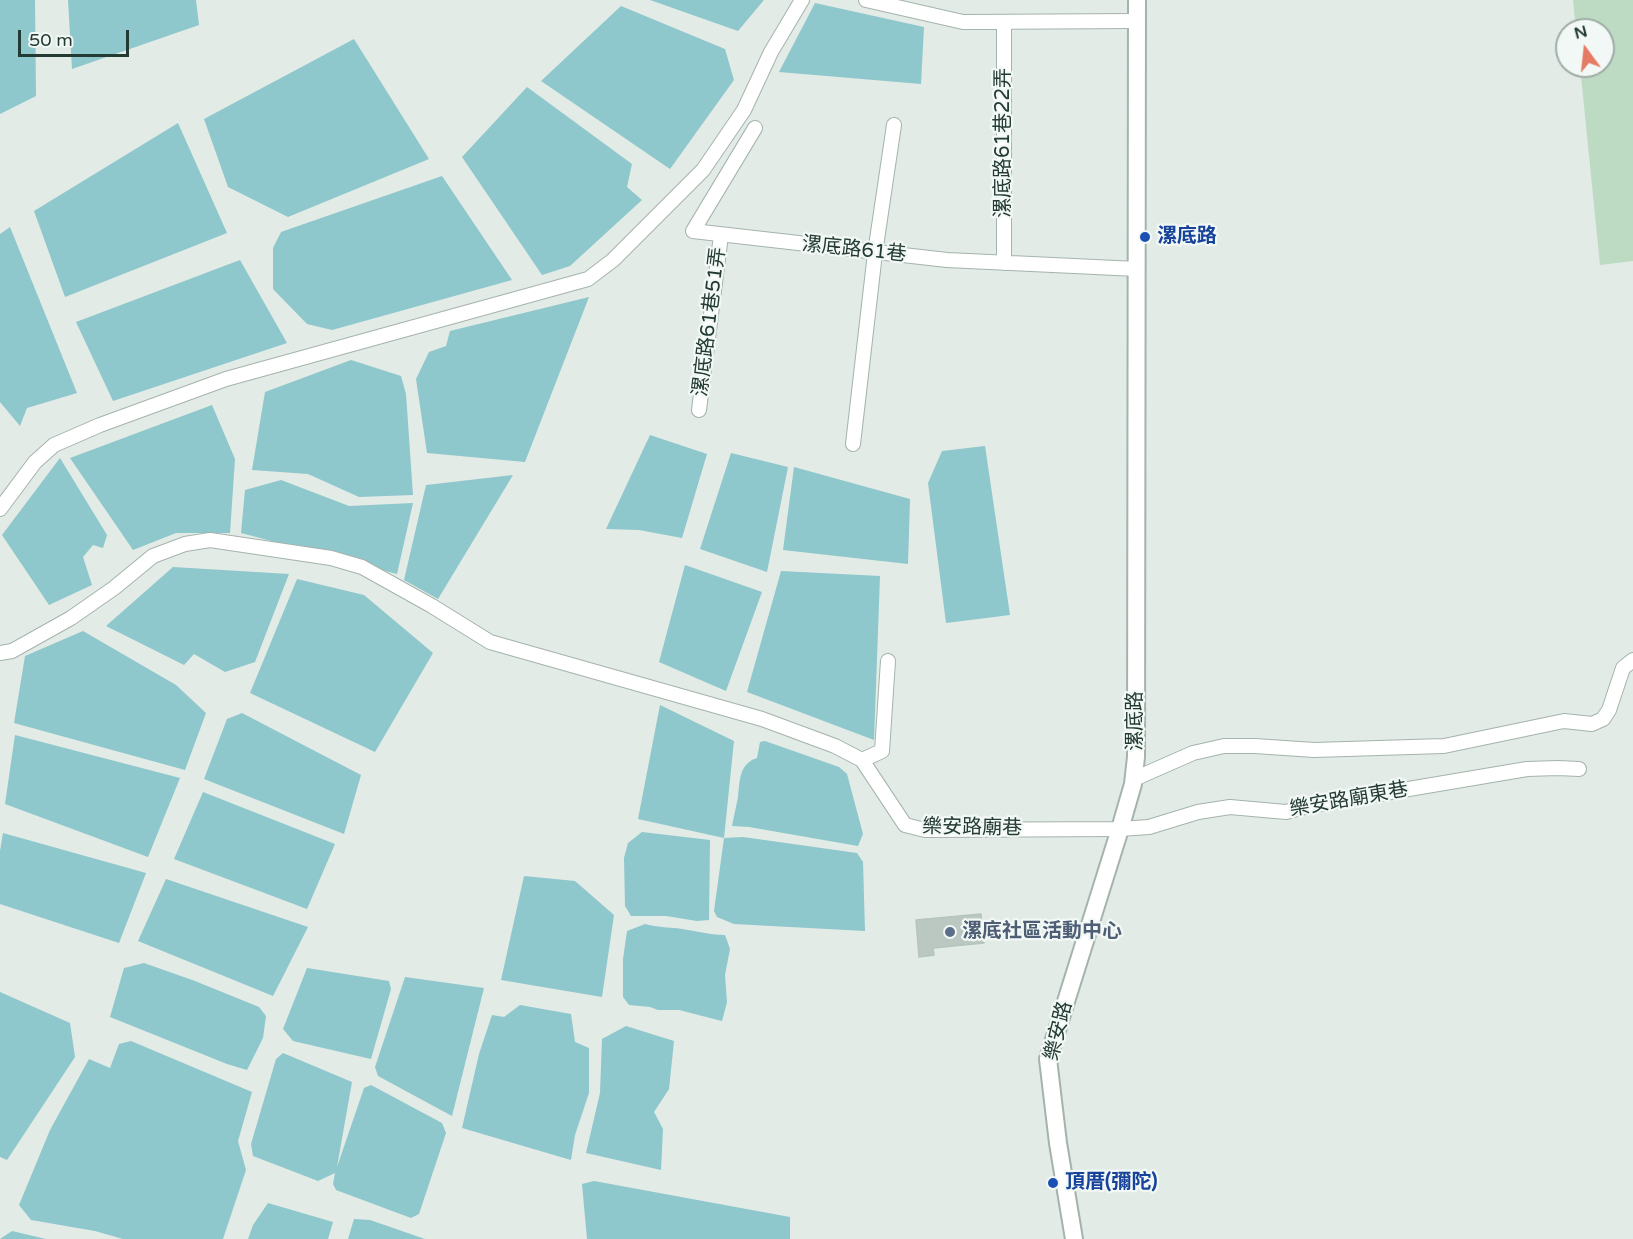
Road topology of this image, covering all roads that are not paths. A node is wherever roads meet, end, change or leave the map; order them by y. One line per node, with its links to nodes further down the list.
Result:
1 (802, 0): 14 (street)
2 (866, 0): 5 (street)
3 (1137, 0): 4 (street, 漯底路)
4 (1136, 21): 5 (street); 11 (street, 漯底路)
5 (1004, 23): 10 (street, 漯底路61巷22弄)
6 (894, 125): 9 (street)
7 (755, 128): 8 (street, 漯底路61巷)
8 (721, 235): 9 (street, 漯底路61巷); 12 (street, 漯底路61巷51弄)
9 (875, 253): 10 (street, 漯底路61巷); 13 (street)
10 (1004, 263): 11 (street, 漯底路61巷)
11 (1137, 269): 20 (street, 漯底路)
12 (699, 410)
13 (853, 444)
14 (0, 509)
15 (0, 653): 18 (street)
16 (1633, 660): 20 (street)
17 (888, 661): 18 (street)
18 (862, 760): 21 (street, 樂安路廟巷)
19 (1579, 769): 21 (street, 樂安路廟東巷)
20 (1134, 779): 21 (street, 漯底路)
21 (1120, 829): 22 (street, 樂安路)
22 (1074, 1239)

